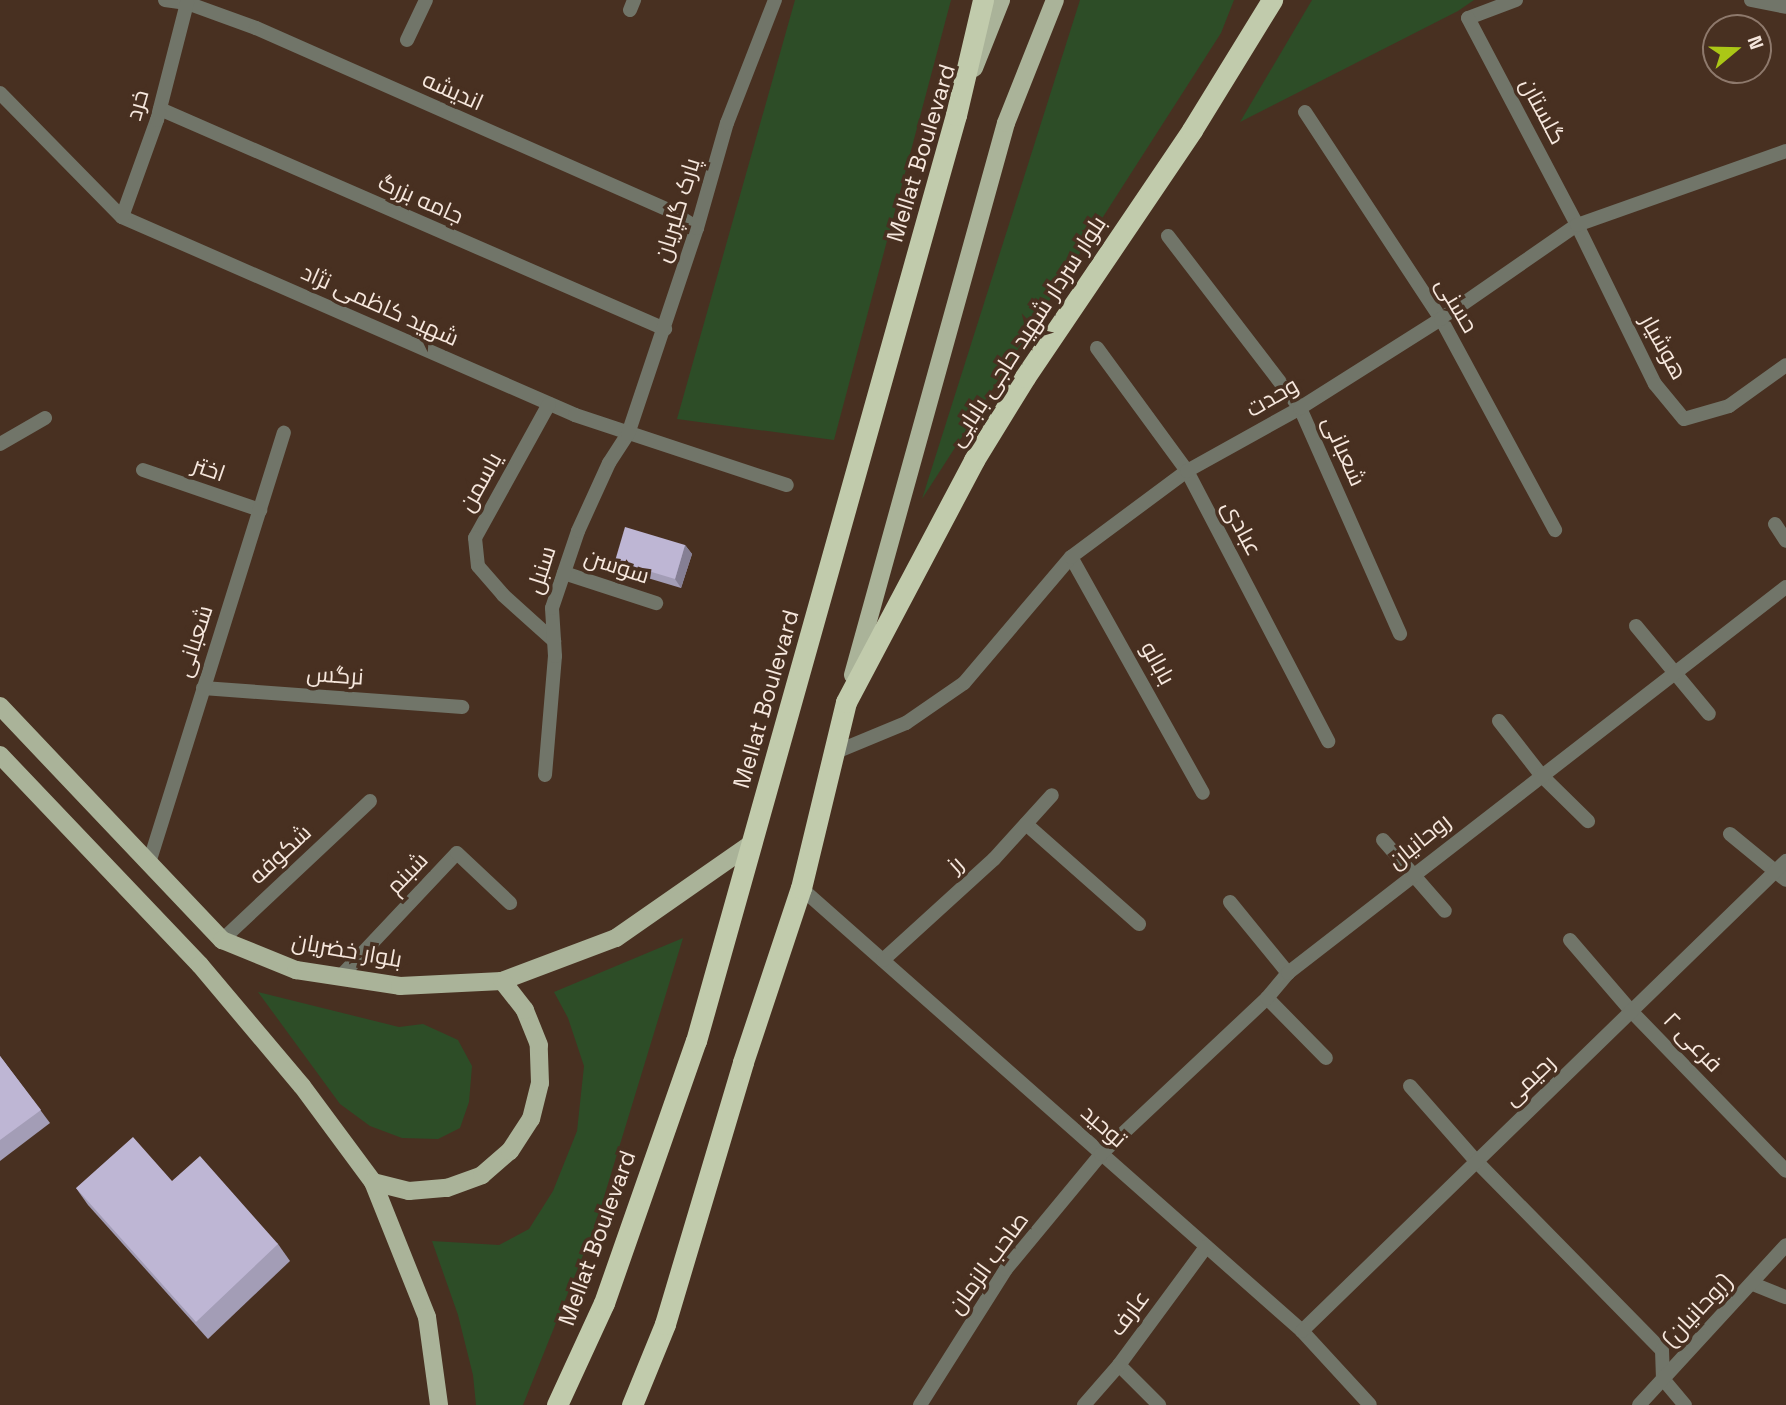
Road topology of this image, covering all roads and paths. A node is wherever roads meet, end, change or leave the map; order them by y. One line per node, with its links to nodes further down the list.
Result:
1 (165, 0): 10 (street, اندیشه)
2 (426, 0): 12 (street)
3 (983, 0): 16 (highway)
4 (1001, 0): 16 (main road, Mellat Boulevard)
5 (1055, 0): 48 (main road)
6 (1272, 0): 48 (highway, بلوار سردار شهید حاجی بابایی)
7 (1516, 0): 19 (street, گلستان)
8 (1751, 0): 11 (street)
9 (773, 1): 20 (street, پارک گلپریان)
10 (187, 3): 14 (street, خرد); 20 (street, اندیشه)
11 (1786, 8)
12 (407, 40)
13 (0, 93): 18 (street, شهید کاظمی نژاد)
14 (160, 109): 18 (street, خرد); 23 (street, جامه بزرگ)
15 (1305, 113): 22 (street, حسنی)
16 (956, 115): 65 (highway, Mellat Boulevard)
17 (1786, 151): 19 (street, وحدت)
18 (122, 217): 26 (street, شهید کاظمی نژاد)
19 (1577, 225): 22 (street, وحدت); 25 (street, هوشیار)
20 (697, 228): 23 (street, پارک گلپریان)
21 (1168, 236): 27 (street, شعبانی)
22 (1441, 319): 27 (street, وحدت); 37 (street, حسنی)
23 (665, 328): 30 (street, پارک گلپریان)
24 (1097, 348): 33 (street, عبادی)
25 (1786, 365)
26 (549, 404): 30 (street, شهید کاظمی نژاد); 45 (street, یاسمن)
27 (1300, 408): 33 (street, وحدت); 44 (street, شعبانی)
28 (46, 418): 31 (street)
29 (284, 433): 35 (street, شعبانی)
30 (628, 435): 34 (street, شهید کاظمی نژاد); 40 (street, سنبل)
31 (0, 444)
32 (143, 470): 35 (street, اختر)
33 (1187, 471): 39 (street, وحدت); 53 (street, عبادی)
34 (787, 485)
35 (260, 510): 47 (street, شعبانی)
36 (1775, 524): 38 (street)
37 (1555, 530)
38 (1786, 541)
39 (1071, 557): 54 (street, وحدت); 58 (street, بابالو)
40 (564, 573): 42 (street, سوسن); 45 (street, سنبل)
41 (1786, 587): 46 (street, روحانیان)
42 (656, 603)
43 (1636, 626): 46 (street)
44 (1400, 634)
45 (554, 641): 56 (street, سنبل)
46 (1674, 673): 51 (street); 57 (street, روحانیان)
47 (204, 688): 50 (street, نرگس); 66 (street, شعبانی)
48 (846, 702): 54 (highway)
49 (0, 706): 66 (main road, بلوار خضریان)
50 (462, 708)
51 (1709, 714)
52 (1499, 721): 57 (street)
53 (1328, 741)
54 (831, 754): 69 (highway)
55 (0, 755): 87 (main road)
56 (545, 775)
57 (1541, 775): 61 (street); 68 (street, روحانیان)
58 (1203, 793)
59 (1052, 795): 62 (street, رز)
60 (370, 802): 74 (street, شکوفه)
61 (1588, 821)
62 (1026, 824): 73 (street); 76 (street, رز)
63 (1730, 834): 67 (street)
64 (1382, 840): 68 (street)
65 (752, 843): 79 (main road, بلوار خضریان); 96 (highway, Mellat Boulevard)
66 (149, 863): 74 (main road, بلوار خضریان)
67 (1783, 871): 81 (street, رحیمی)
68 (1412, 877): 72 (street); 77 (street, روحانیان)
69 (801, 888): 76 (street, توحید); 97 (highway)
70 (1230, 902): 77 (street)
71 (510, 903): 78 (street, شبنم)
72 (1445, 911)
73 (1139, 924)
74 (222, 940): 78 (main road, بلوار خضریان)
75 (1570, 940): 81 (street, فرعی ۲)
76 (883, 961): 84 (street, توحید)
77 (1288, 973): 80 (street, روحانیان)
78 (340, 977): 79 (main road, بلوار خضریان)
79 (502, 981): 87 (main road)
80 (1267, 998): 82 (street); 84 (street, روحانیان)
81 (1632, 1012): 85 (street, رحیمی); 86 (street, فرعی ۲)
82 (1326, 1058)
83 (1410, 1086): 85 (street)
84 (1101, 1154): 89 (street, توحید); 98 (street, صاحب الزمان)
85 (1477, 1162): 92 (street, رحیمی); 94 (street)
86 (1786, 1171)
87 (373, 1182): 95 (main road)
88 (1786, 1245): 90 (street, (روحانیان))
89 (1206, 1247): 92 (street, توحید); 93 (street, عارف)
90 (1753, 1284): 91 (street); 94 (street, (روحانیان))
91 (1786, 1297)
92 (1302, 1331): 101 (street, توحید)
93 (1119, 1365): 99 (street, عارف); 100 (street)
94 (1663, 1379): 102 (street, (روحانیان)); 103 (street)
95 (439, 1405)
96 (557, 1405)
97 (632, 1405)
98 (920, 1405)
99 (1084, 1405)
100 (1158, 1405)
101 (1370, 1405)
102 (1639, 1405)
103 (1685, 1405)

